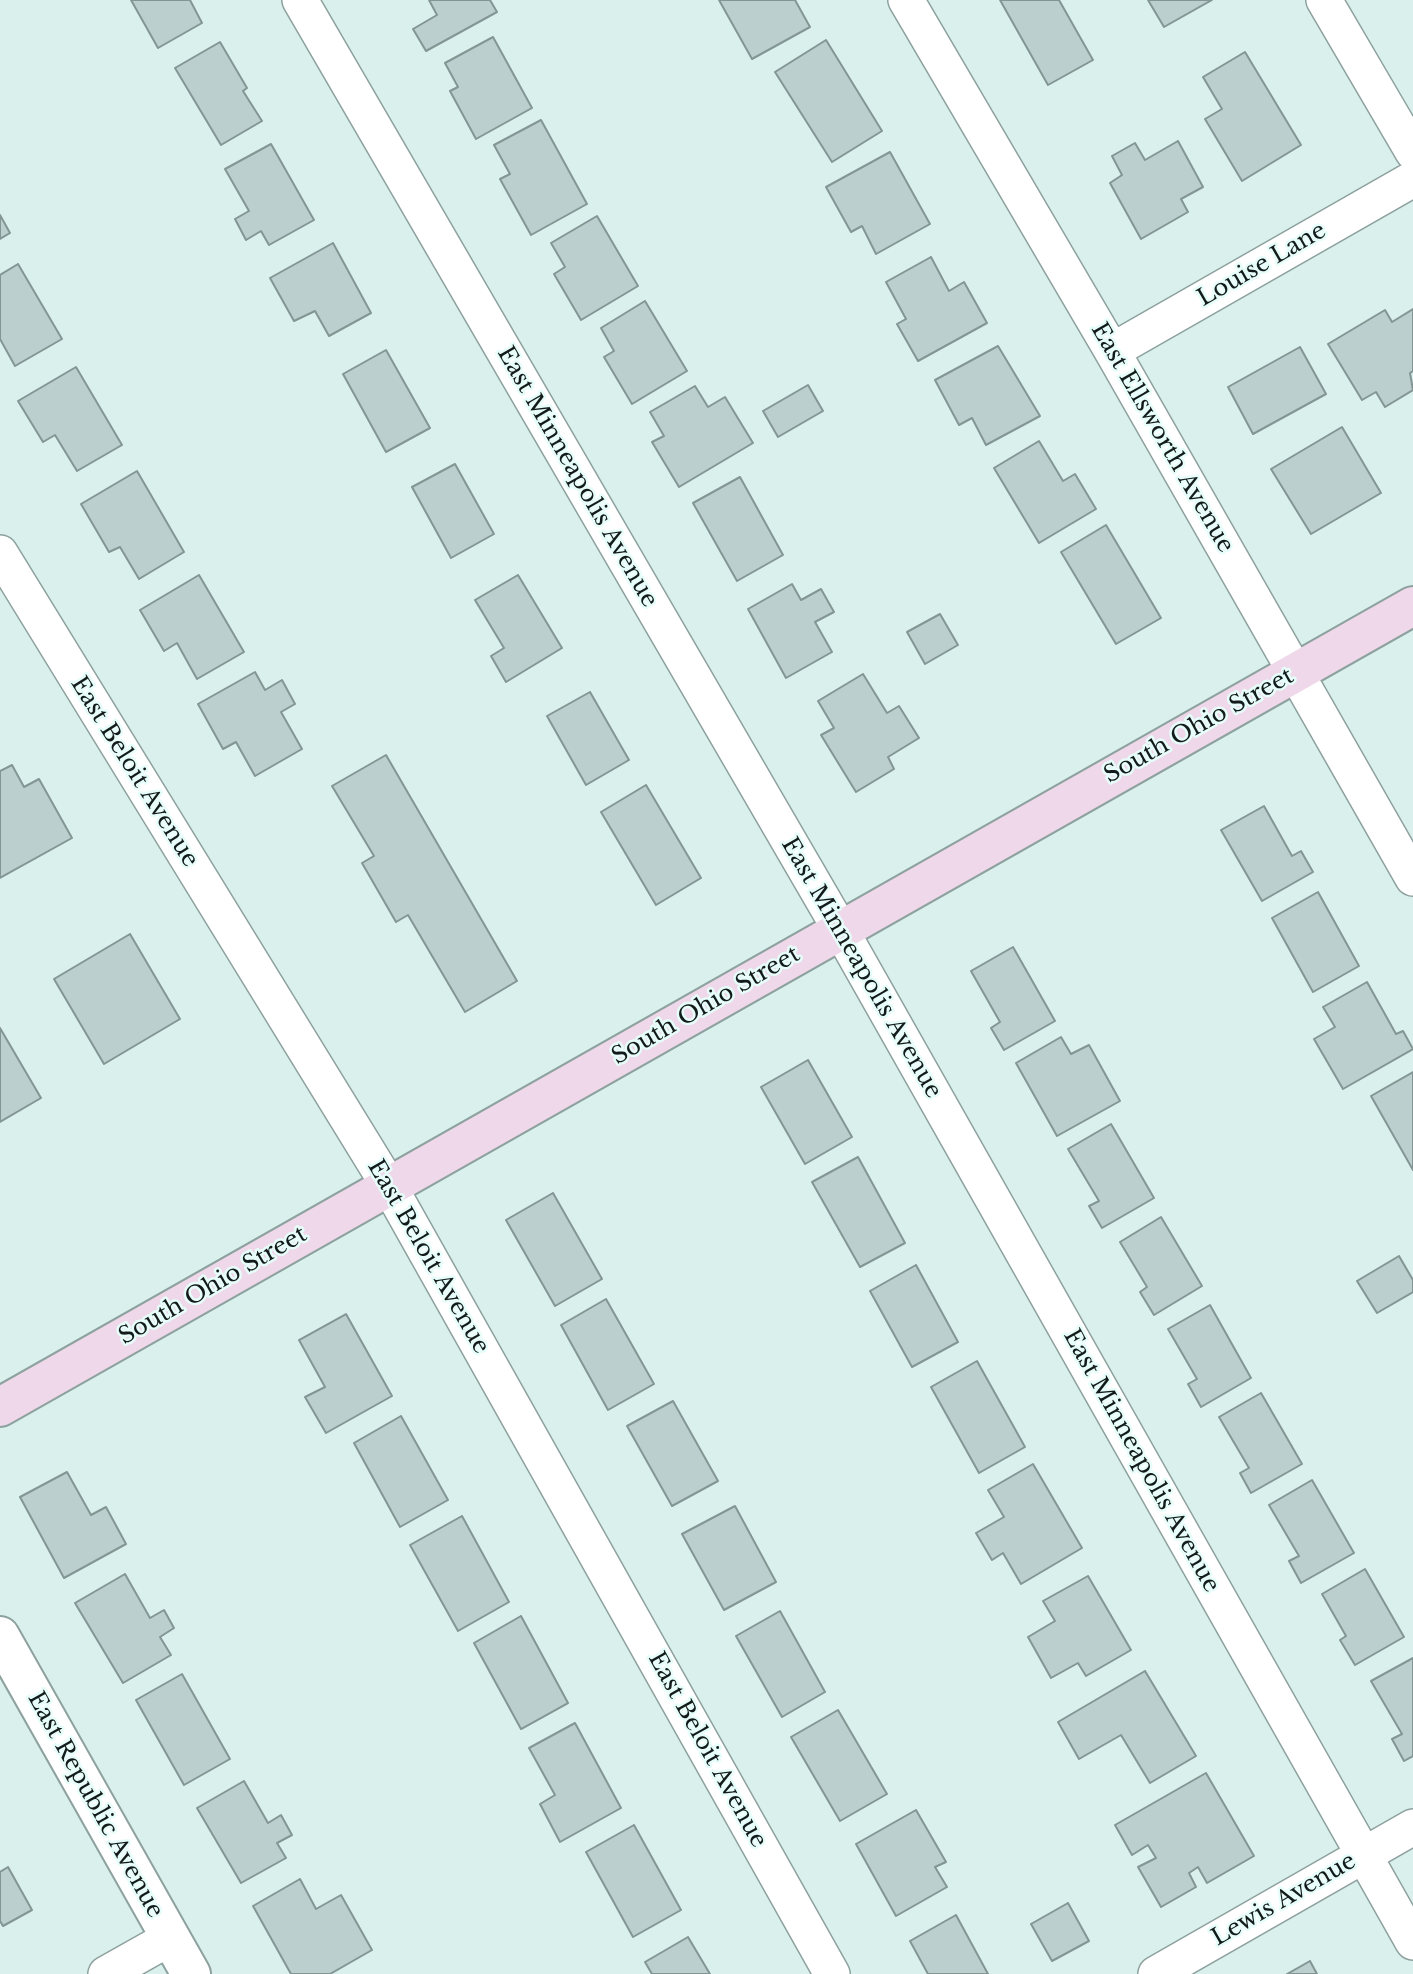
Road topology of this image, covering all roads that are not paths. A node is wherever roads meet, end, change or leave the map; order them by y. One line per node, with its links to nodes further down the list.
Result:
1 (300, 0): 11 (street, East Minneapolis Avenue)
2 (906, 0): 6 (street, East Ellsworth Avenue)
3 (1324, 0): 4 (street)
4 (1413, 152)
5 (1413, 179): 6 (street, Louise Lane)
6 (1112, 351): 9 (street, East Ellsworth Avenue)
7 (0, 553): 12 (street, East Beloit Avenue)
8 (1413, 606): 9 (main road, South Ohio Street)
9 (1297, 671): 10 (street, East Ellsworth Avenue); 11 (main road, South Ohio Street)
10 (1413, 878)
11 (840, 929): 12 (main road, South Ohio Street); 16 (street, East Minneapolis Avenue)
12 (389, 1186): 13 (main road, South Ohio Street); 21 (street, East Beloit Avenue)
13 (0, 1407)
14 (0, 1636): 17 (street, East Republic Avenue)
15 (1413, 1827): 16 (street, Lewis Avenue)
16 (1363, 1855): 18 (street, East Minneapolis Avenue); 22 (street, Lewis Avenue)
17 (170, 1938): 19 (street); 20 (street, East Republic Avenue)
18 (1413, 1942)
19 (106, 1974)
20 (191, 1974)
21 (832, 1974)
22 (1156, 1974)

